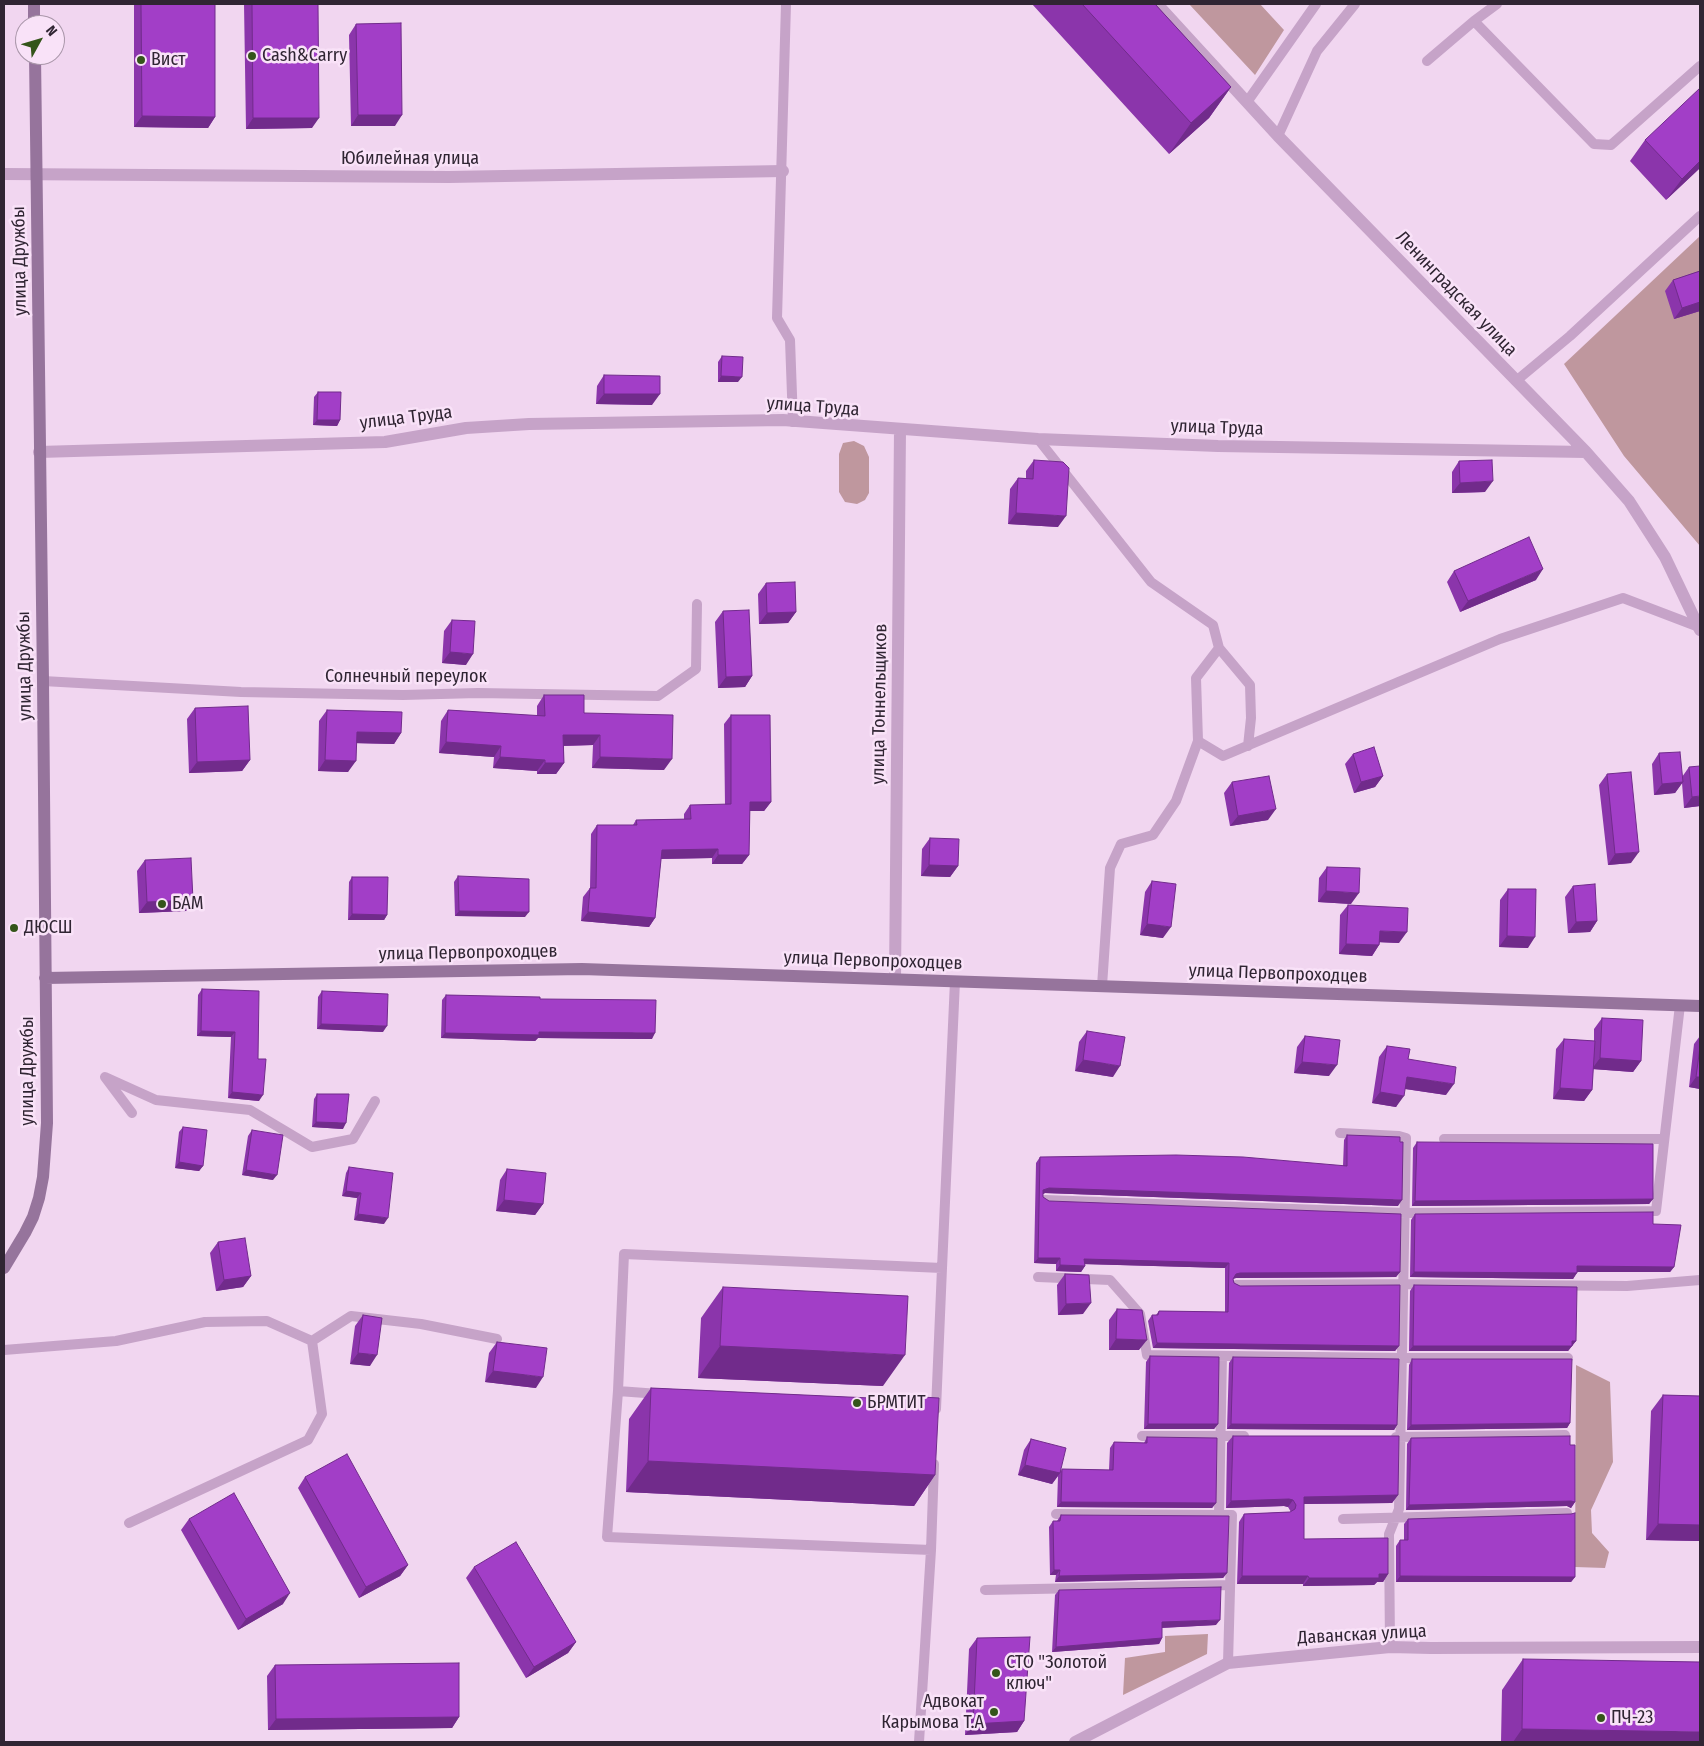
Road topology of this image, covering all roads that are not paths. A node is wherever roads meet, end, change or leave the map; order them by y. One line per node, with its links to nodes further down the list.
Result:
1 (786, 4): 12 (lane)
2 (1157, 4): 10 (street, Ленинградская улица)
3 (1316, 4): 10 (lane)
4 (1354, 4): 11 (lane)
5 (1497, 4): 6 (lane)
6 (1474, 20): 7 (lane); 9 (lane)
7 (1426, 61)
8 (35, 65): 13 (street, улица Дружбы)
9 (1700, 66)
10 (1247, 102): 11 (street, Ленинградская улица)
11 (1278, 136): 16 (street, Ленинградская улица)
12 (783, 171): 13 (street, Юбилейная улица); 17 (lane)
13 (36, 173): 14 (street, Юбилейная улица); 20 (street, улица Дружбы)
14 (4, 174)
15 (1700, 216): 16 (lane)
16 (1516, 381): 21 (street, Ленинградская улица)
17 (794, 422): 18 (street, улица Труда); 20 (street, улица Труда)
18 (900, 430): 19 (street, улица Труда); 29 (street, улица Тоннельщиков)
19 (1038, 439): 21 (street, улица Труда); 24 (lane)
20 (39, 452): 25 (street, улица Дружбы)
21 (1586, 452): 23 (street, Ленинградская улица)
22 (697, 604): 25 (lane, Солнечный переулок)
23 (1700, 628): 27 (lane)
24 (1219, 648): 26 (lane); 27 (lane)
25 (43, 681): 28 (street, улица Дружбы)
26 (1198, 742): 27 (lane); 31 (lane)
27 (1248, 746)
28 (45, 978): 29 (street, улица Первопроходцев); 41 (street, улица Дружбы)
29 (895, 979): 30 (street, улица Первопроходцев)
30 (955, 981): 31 (street, улица Первопроходцев); 42 (lane)
31 (1102, 986): 32 (street, улица Первопроходцев)
32 (1680, 1005): 33 (street, улица Первопроходцев); 38 (lane)
33 (1700, 1006)
34 (375, 1101): 35 (lane)
35 (132, 1113)
36 (1340, 1133): 40 (lane)
37 (1444, 1138): 38 (lane)
38 (1664, 1139): 40 (lane)
39 (1045, 1200): 40 (lane)
40 (1404, 1213): 45 (lane)
41 (4, 1268)
42 (942, 1268): 53 (lane); 55 (lane)
43 (1038, 1278): 50 (lane)
44 (1700, 1280): 45 (lane)
45 (1403, 1284): 46 (lane); 51 (lane)
46 (1236, 1285)
47 (497, 1339): 48 (lane)
48 (312, 1341): 49 (lane); 68 (lane)
49 (4, 1350)
50 (1222, 1356): 51 (lane); 58 (lane)
51 (1402, 1358): 52 (lane); 61 (lane)
52 (1568, 1358)
53 (618, 1392): 54 (lane); 69 (lane)
54 (666, 1394)
55 (936, 1424)
56 (1565, 1435): 61 (lane)
57 (1142, 1436): 58 (lane)
58 (1221, 1436): 59 (lane); 65 (lane)
59 (1251, 1436)
60 (1381, 1437): 61 (lane)
61 (1401, 1437): 66 (lane)
62 (934, 1453): 69 (lane)
63 (1567, 1513): 66 (lane)
64 (1056, 1514): 65 (lane)
65 (1219, 1515): 70 (lane)
66 (1396, 1517): 67 (lane); 72 (lane)
67 (1343, 1519)
68 (129, 1523)
69 (931, 1550): 75 (lane)
70 (1230, 1585): 71 (lane); 74 (lane)
71 (985, 1590)
72 (1390, 1647): 73 (street, Даванская улица); 74 (street, Даванская улица)
73 (1700, 1647)
74 (1228, 1663): 76 (street, Даванская улица)
75 (919, 1742)
76 (1074, 1742)

